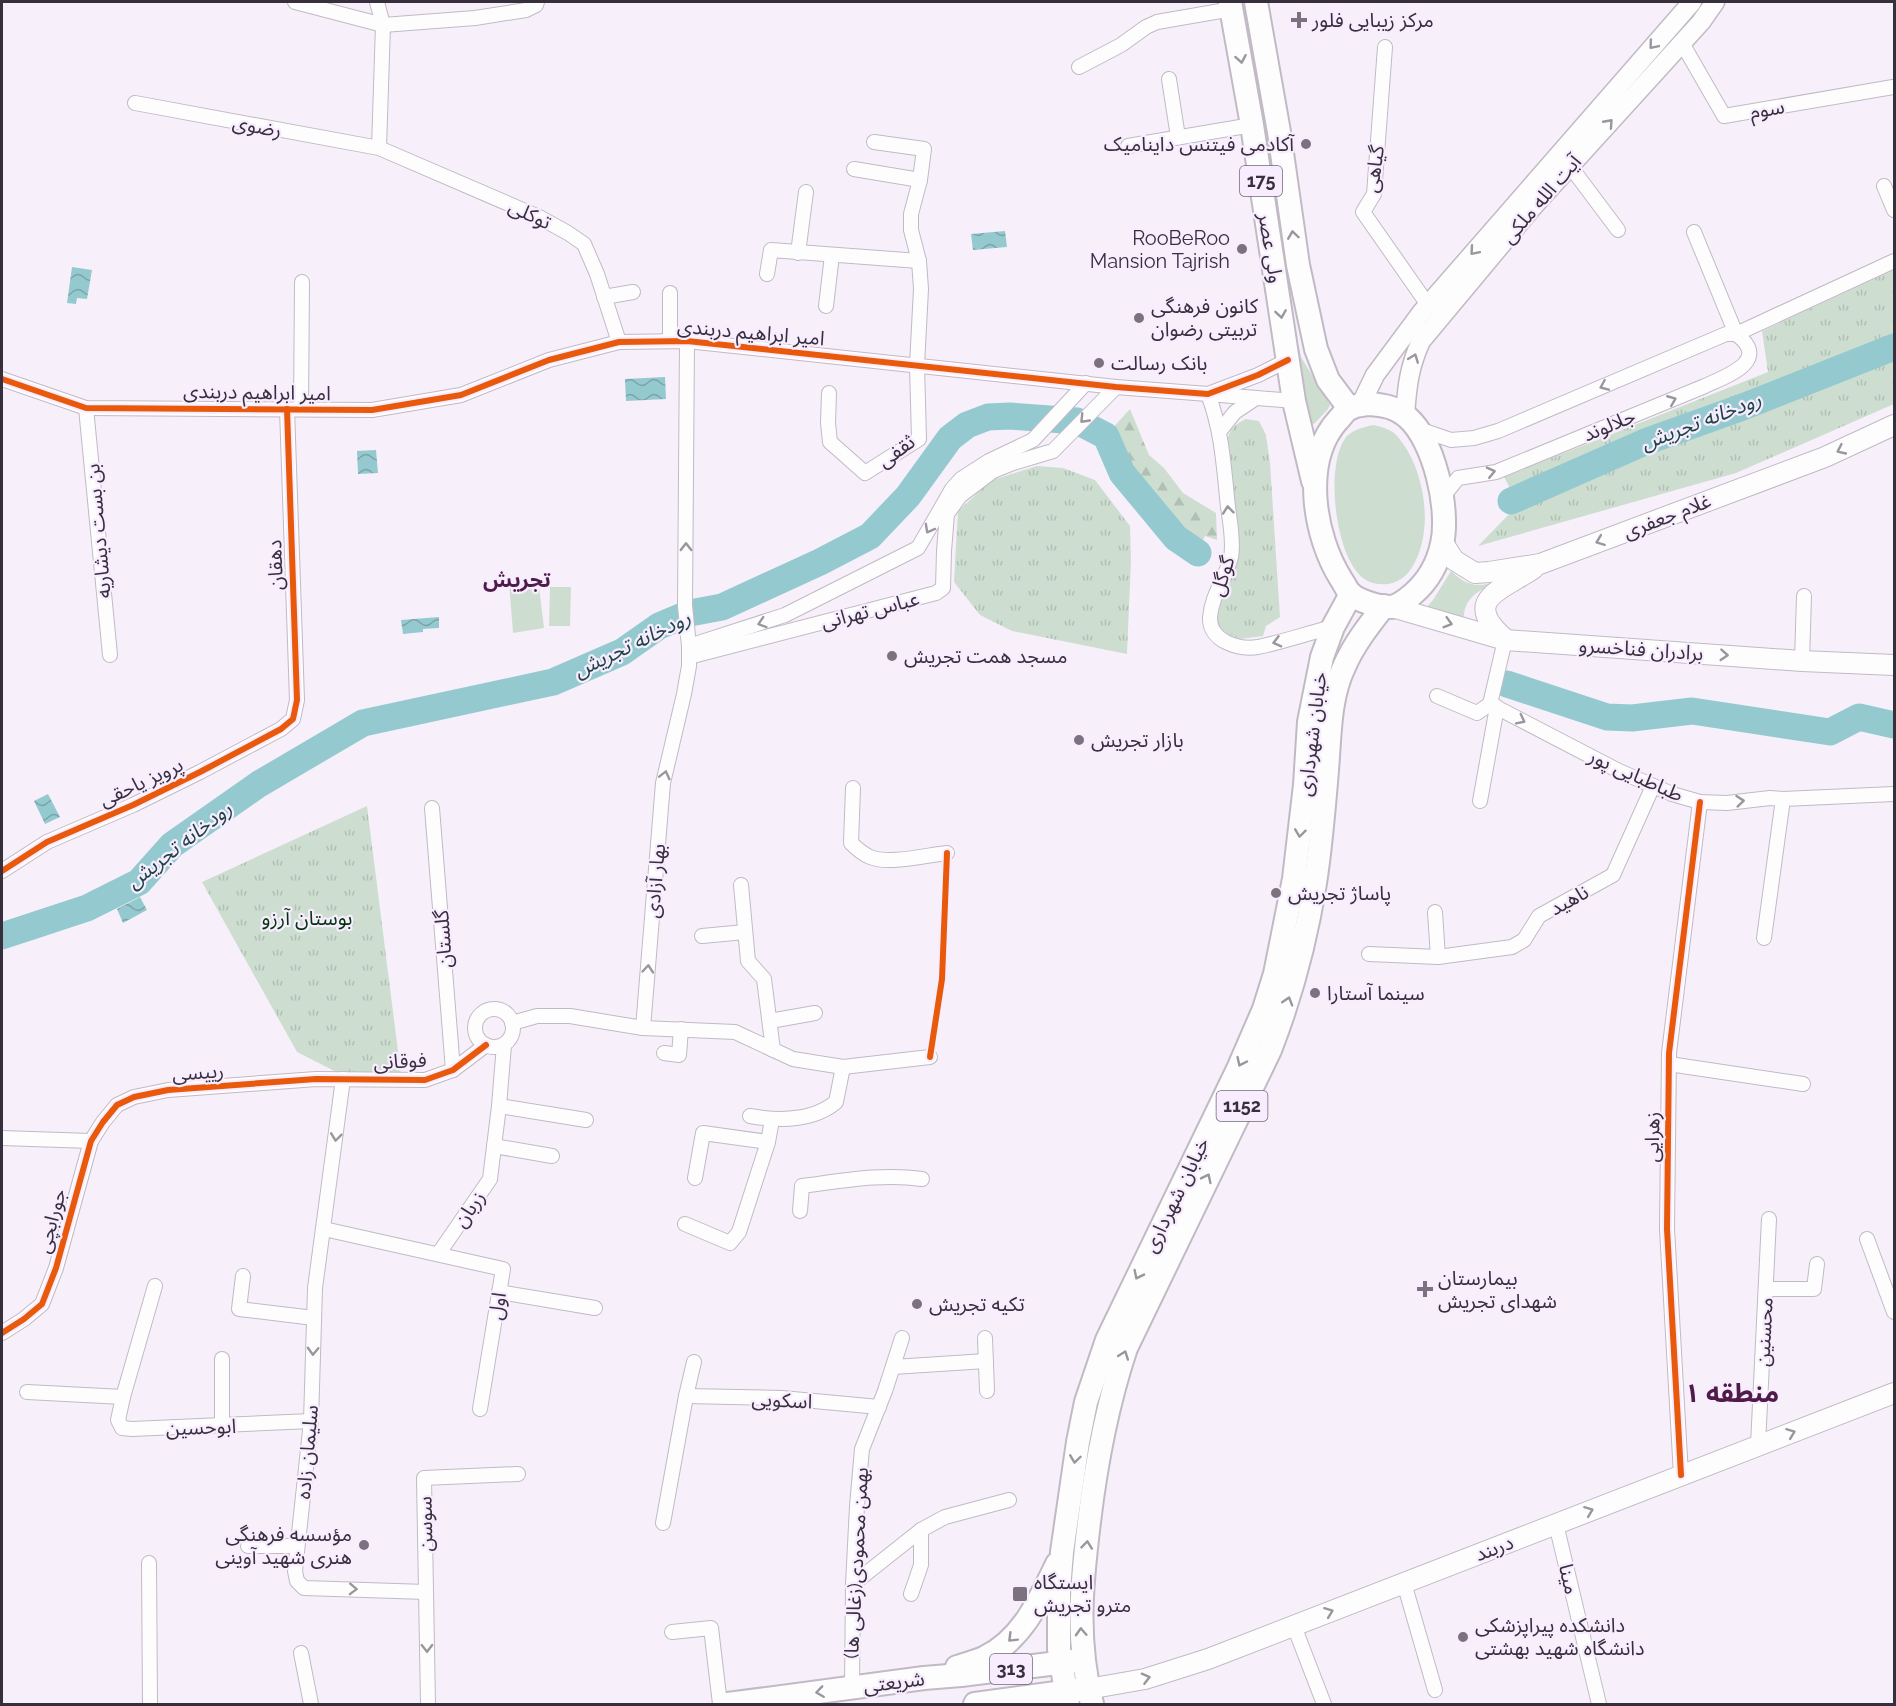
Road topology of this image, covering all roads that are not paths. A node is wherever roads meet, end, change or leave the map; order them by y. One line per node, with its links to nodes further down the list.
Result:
1 (295, 2): 8 (street)
2 (377, 2): 8 (street)
3 (537, 2): 8 (street)
4 (1256, 2): 52 (main road, ولی عصر / 175, one-way to 4)
5 (1692, 2): 37 (street, آیت الله ملکی, one-way to 37)
6 (1714, 2): 9 (street, آیت الله ملکی)
7 (1231, 5): 11 (street); 15 (main road, ولی عصر / 175, one-way to 15)
8 (383, 25): 19 (street)
9 (1682, 43): 13 (street, سوم); 20 (street, آیت الله ملکی, one-way to 9)
10 (1385, 47): 37 (street, گیاهی)
11 (1080, 67)
12 (1169, 79): 16 (street)
13 (1893, 87)
14 (135, 103): 19 (street, رضوى)
15 (1252, 125): 16 (street); 43 (main road, ولی عصر / 175, one-way to 43)
16 (1179, 137): 18 (street)
17 (874, 142): 22 (street)
18 (1128, 146)
19 (379, 148): 36 (street, توکلی)
20 (1570, 166): 26 (street); 55 (street, آیت الله ملکی, one-way to 20)
21 (854, 169): 22 (street)
22 (920, 180): 30 (street)
23 (1884, 186): 25 (street)
24 (806, 192): 28 (street)
25 (1894, 210)
26 (1618, 230)
27 (1694, 232): 39 (street)
28 (798, 253): 29 (street); 32 (street)
29 (832, 255): 30 (street); 38 (street)
30 (919, 261): 44 (street)
31 (1894, 261): 39 (street, جلالوند)
32 (767, 274)
33 (302, 282): 54 (street, دهقان)
34 (633, 292): 36 (street)
35 (670, 293): 41 (street)
36 (604, 297): 42 (street, توکلی)
37 (1428, 305): 52 (street, آیت الله ملکی)
38 (826, 306)
39 (1736, 334): 55 (street, جلالوند, one-way to 55); 59 (street, جلالوند, one-way to 39)
40 (687, 340): 41 (street, امیر ابراهیم دربندی); 44 (street, امیر ابراهیم دربندی); 67 (street, one-way to 40)
41 (670, 341): 42 (street, امیر ابراهیم دربندی)
42 (619, 342): 54 (street, امیر ابراهیم دربندی)
43 (1288, 360): 49 (street, امیر ابراهیم دربندی); 51 (main road, ولی عصر / 175)
44 (917, 364): 46 (street, امیر ابراهیم دربندی); 48 (street, ثقفی)
45 (2, 379): 53 (street, امیر ابراهیم دربندی)
46 (1086, 383): 47 (street, امیر ابراهیم دربندی); 67 (street, عباس تهرانی, one-way to 67)
47 (1116, 387): 49 (street, امیر ابراهیم دربندی); 67 (street, عباس تهرانی, one-way to 67)
48 (829, 393)
49 (1208, 394): 50 (street, امیر ابراهیم دربندی); 57 (street, گوگل)
50 (1256, 398): 51 (street, امیر ابراهیم دربندی); 57 (street)
51 (1294, 401): 58 (main road, ولی عصر / 175)
52 (1355, 407): 55 (main road); 58 (main road)
53 (86, 408): 54 (street, امیر ابراهیم دربندی); 68 (street, بن بست دیشاریه)
54 (294, 409): 73 (street, دهقان)
55 (1412, 422): 59 (main road)
56 (1894, 425): 61 (main road, غلام جعفری, one-way to 61)
57 (1219, 432): 65 (street, گوگل, one-way to 57)
58 (1316, 494): 62 (main road)
59 (1442, 498): 60 (main road)
60 (1443, 543): 61 (main road, غلام جعفری); 64 (main road)
61 (1540, 564): 66 (main road)
62 (1351, 594): 64 (main road); 65 (main road, خیابان شهرداری / 1152)
63 (1804, 596): 69 (street)
64 (1388, 607): 66 (main road, برادران فناخسرو, one-way to 66); 166 (main road, خیابان شهرداری / 1152, one-way to 64)
65 (1333, 627): 157 (main road, خیابان شهرداری / 1152, one-way to 157)
66 (1505, 640): 69 (main road, برادران فناخسرو, one-way to 69); 72 (street)
67 (689, 652): 93 (street, بهار آزادی, one-way to 67)
68 (110, 655)
69 (1802, 661): 70 (main road, برادران فناخسرو)
70 (1894, 665)
71 (1437, 696): 72 (street)
72 (1494, 705): 74 (street, طباطبایی پور, one-way to 74); 78 (street)
73 (293, 719): 82 (street, پرویز یاحقی)
74 (1653, 786): 79 (street, طباطبایی پور); 89 (street, ناهید)
75 (853, 788): 81 (street)
76 (1894, 794): 77 (street, طباطبایی پور)
77 (1783, 799): 79 (street, طباطبایی پور, one-way to 77); 87 (street)
78 (1480, 801)
79 (1700, 802): 100 (street, زهرایی)
80 (432, 808): 102 (street, گلستان)
81 (947, 853)
82 (2, 871)
83 (741, 885): 85 (street)
84 (1435, 912): 89 (street)
85 (746, 932): 86 (street); 91 (street)
86 (702, 936)
87 (1764, 938)
88 (1369, 954): 89 (street, ناهید)
89 (1438, 957)
90 (815, 1013): 91 (street)
91 (770, 1021): 97 (street)
92 (512, 1023): 93 (street); 95 (street); 96 (street)
93 (643, 1028): 94 (street)
94 (681, 1029): 97 (street); 98 (street)
95 (486, 1045): 96 (street); 102 (street, فوقانی)
96 (504, 1045): 107 (street, زربان)
97 (773, 1050): 101 (street)
98 (664, 1053)
99 (930, 1057): 101 (street)
100 (1669, 1064): 105 (street); 150 (street, زهرایی)
101 (843, 1067): 110 (street)
102 (453, 1070): 103 (street, فوقانی)
103 (343, 1079): 104 (street, فوقانی); 121 (street, سلیمان زاده, one-way to 121)
104 (283, 1083): 106 (street, رییسی)
105 (1803, 1084)
106 (117, 1105): 112 (street, جورابچی)
107 (499, 1106): 109 (street); 114 (street, زربان)
108 (750, 1116): 110 (street)
109 (586, 1120)
110 (772, 1120): 113 (street)
111 (2, 1138): 112 (street)
112 (91, 1142): 132 (street, جورابچی)
113 (768, 1143): 116 (street); 120 (street)
114 (494, 1146): 115 (street); 123 (street, زربان)
115 (552, 1156)
116 (695, 1178)
117 (922, 1179): 118 (street)
118 (800, 1211)
119 (1769, 1219): 127 (street, محسنین)
120 (685, 1224)
121 (324, 1229): 123 (street); 131 (street, سلیمان زاده)
122 (1867, 1239): 130 (street)
123 (439, 1253): 128 (street, اول)
124 (1817, 1264): 127 (street)
125 (243, 1276): 131 (street)
126 (154, 1286): 143 (street, ابوحسین)
127 (1766, 1288): 148 (street, محسنین)
128 (499, 1293): 129 (street); 145 (street, اول)
129 (595, 1308)
130 (1894, 1312)
131 (314, 1318): 146 (street, سلیمان زاده, one-way to 146)
132 (2, 1333)
133 (902, 1338): 138 (street, بهمن محمودی(زغالی ها))
134 (985, 1338): 136 (street)
135 (222, 1359): 147 (street)
136 (986, 1361): 138 (street); 139 (street)
137 (694, 1362): 142 (street)
138 (893, 1367): 144 (street, بهمن محمودی(زغالی ها))
139 (987, 1391)
140 (27, 1392): 143 (street)
141 (1894, 1394): 148 (main road, دربند, one-way to 141)
142 (686, 1396): 144 (street, اسکویی); 152 (street)
143 (123, 1397): 147 (street, ابوحسین)
144 (879, 1407): 160 (street, بهمن محمودی(زغالی ها))
145 (480, 1408)
146 (311, 1421): 147 (street, ابوحسین); 155 (street, سلیمان زاده)
147 (222, 1426)
148 (1758, 1445): 150 (main road, دربند)
149 (518, 1474): 161 (street, سوسن)
150 (1681, 1474): 153 (main road, دربند, one-way to 150)
151 (1009, 1500): 154 (street)
152 (663, 1523)
153 (1556, 1524): 159 (main road, دربند); 182 (street, مینا)
154 (921, 1530): 160 (street); 162 (street)
155 (297, 1545): 156 (street); 161 (street, سلیمان زاده, one-way to 161)
156 (248, 1546)
157 (1062, 1552): 167 (main road, خیابان شهرداری); 169 (main road, one-way to 169)
158 (149, 1563): 174 (street)
159 (1404, 1583): 163 (main road, دربند, one-way to 159); 171 (street)
160 (853, 1584): 170 (street, بهمن محمودی(زغالی ها))
161 (426, 1592): 176 (street, one-way to 176)
162 (911, 1594)
163 (1294, 1626): 172 (main road, دربند, one-way to 163); 181 (street)
164 (672, 1632): 177 (street)
165 (301, 1653): 175 (street)
166 (1084, 1660): 167 (main road, شریعتی); 172 (main road, 1152)
167 (1060, 1663): 168 (main road, شریعتی / 313); 173 (main road, خیابان شهرداری)
168 (961, 1675): 169 (main road, شریعتی / 313); 179 (main road)
169 (924, 1678): 170 (main road, شریعتی / 313)
170 (852, 1688): 178 (main road, شریعتی / 313, one-way to 178)
171 (1435, 1690)
172 (1090, 1696): 173 (main road)
173 (1066, 1698): 180 (main road, 313)
174 (150, 1704)
175 (311, 1704)
176 (428, 1704)
177 (720, 1704)
178 (728, 1704)
179 (966, 1704)
180 (975, 1704)
181 (1324, 1704)
182 (1599, 1704)

